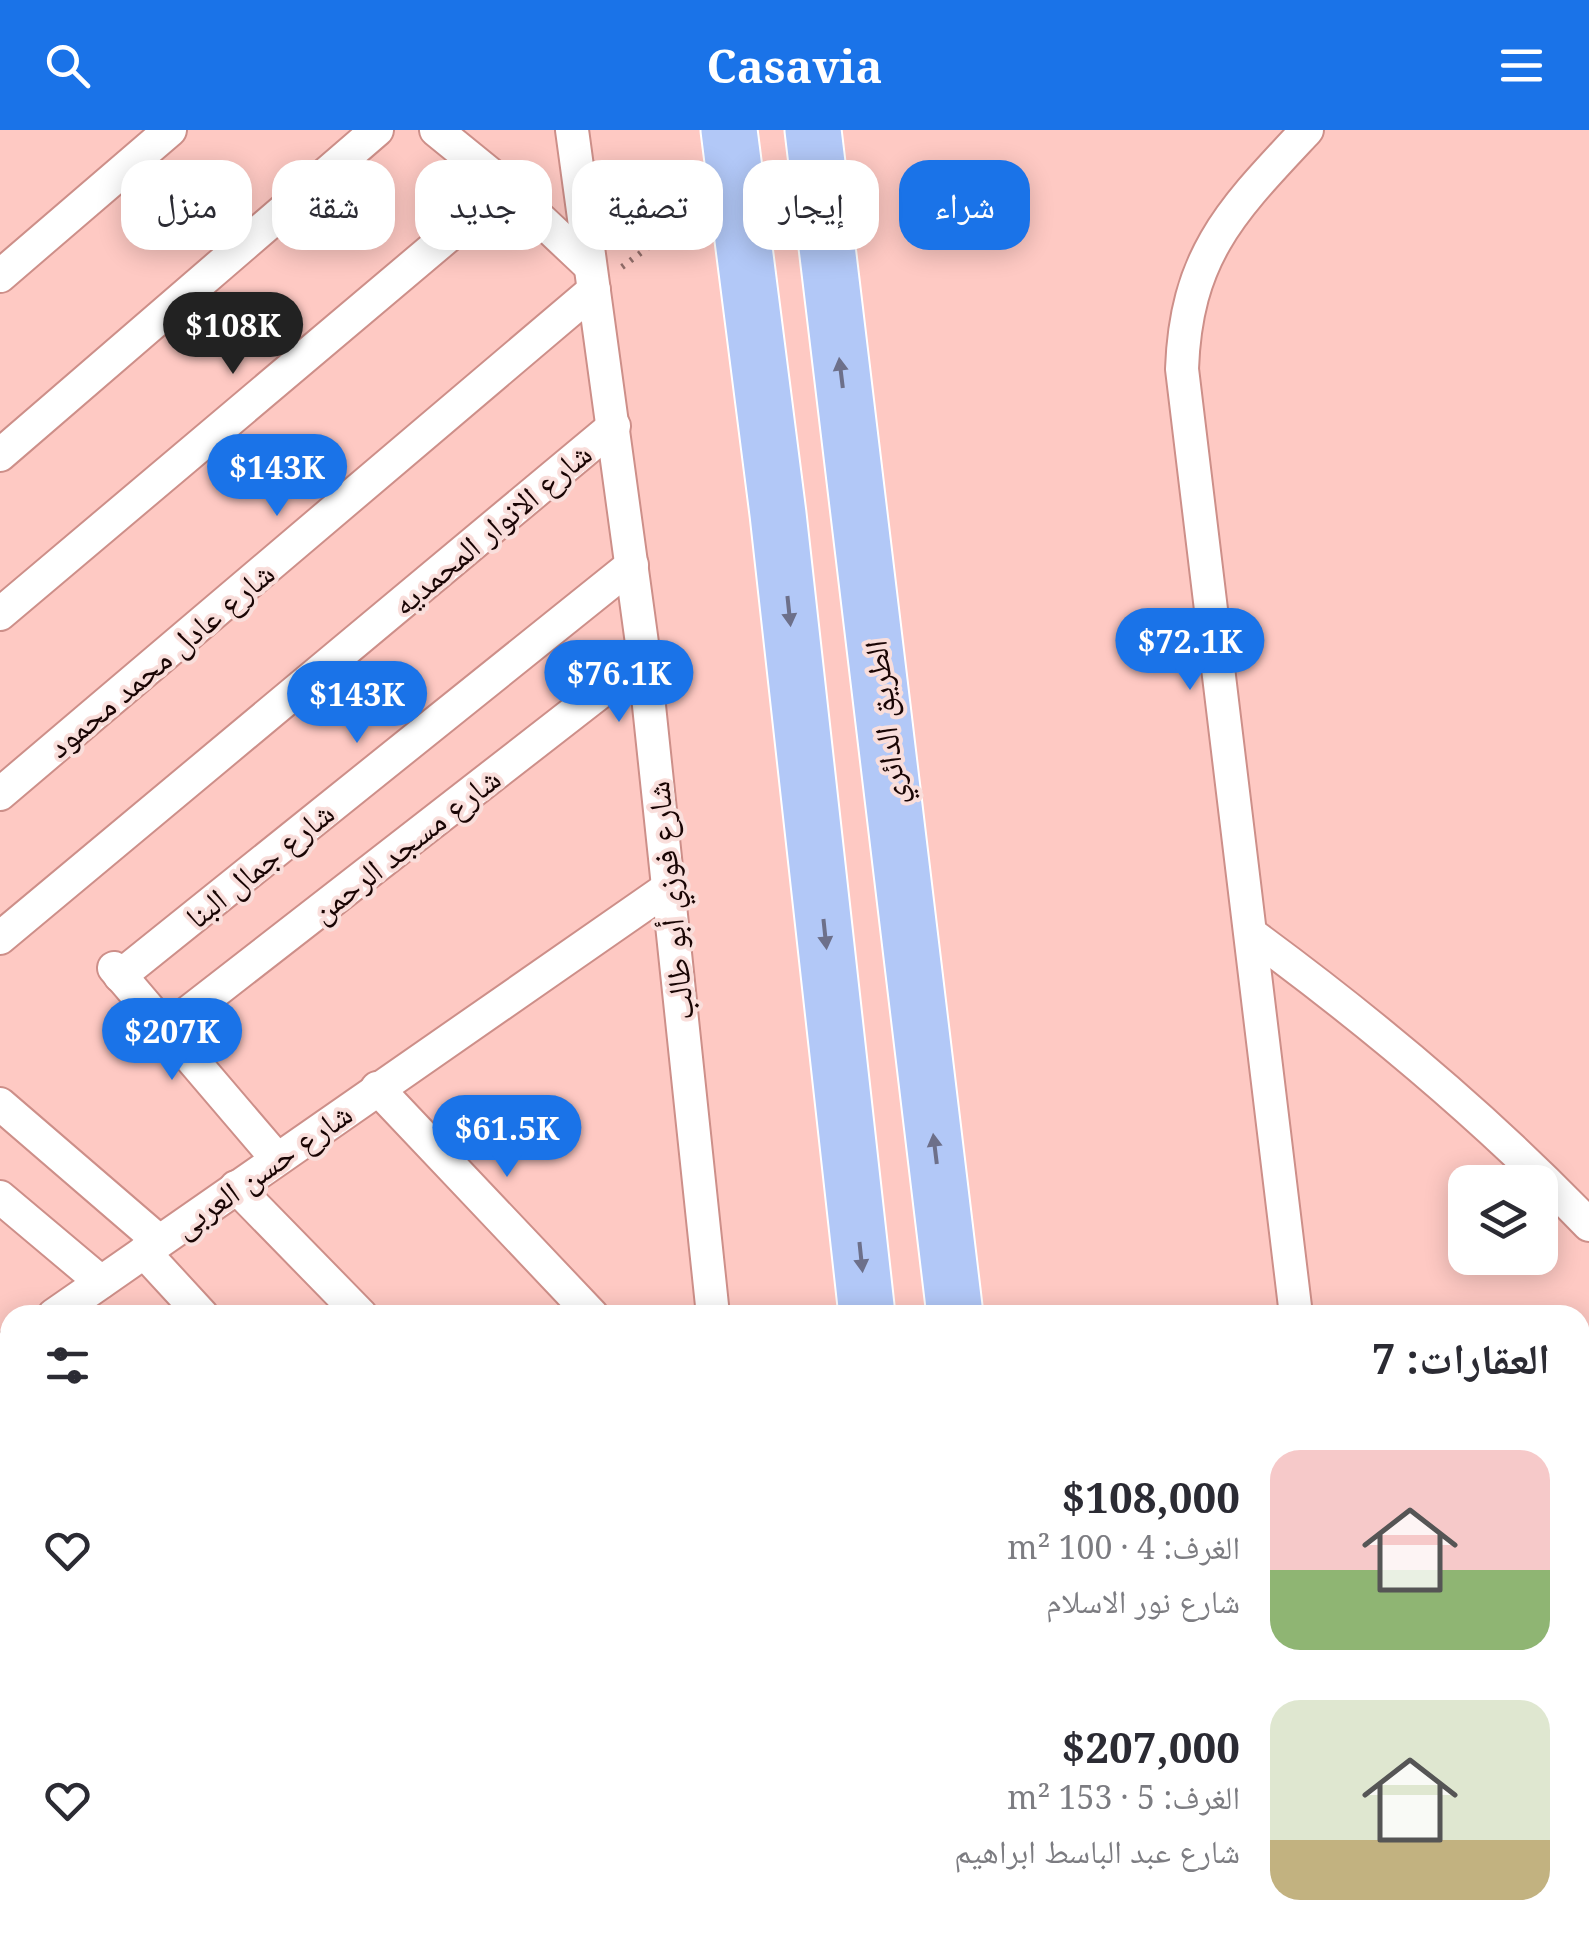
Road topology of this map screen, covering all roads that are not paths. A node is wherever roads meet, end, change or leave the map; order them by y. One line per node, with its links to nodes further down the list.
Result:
1 (170, 130): 11 (street)
2 (376, 130): 14 (street)
3 (436, 130): 8 (street)
4 (572, 130): 12 (street, شارع فوزي أبو طالب)
5 (813, 130): 37 (highway, الطريق الدائري, one-way to 5)
6 (1307, 130): 20 (street)
7 (733, 155): 36 (highway, one-way to 36)
8 (473, 160)
9 (552, 236): 12 (street)
10 (431, 250): 16 (street)
11 (0, 276)
12 (592, 278): 13 (street, شارع فوزي أبو طالب); 18 (street, شارع عادل محمد محمود)
13 (614, 426): 15 (street, شارع فوزي أبو طالب); 21 (street, شارع الانوار المحمديه)
14 (0, 455)
15 (632, 565): 17 (street, شارع فوزي أبو طالب); 22 (street, شارع جمال البنا)
16 (0, 614)
17 (644, 658): 19 (street, شارع فوزي أبو طالب); 22 (street, شارع مسجد الرحمن)
18 (0, 794)
19 (668, 888): 23 (street, شارع حسن العربى); 35 (street, شارع فوزي أبو طالب)
20 (1251, 934): 28 (street); 38 (street)
21 (0, 938)
22 (167, 1030): 25 (street)
23 (378, 1088): 25 (street, شارع حسن العربى); 34 (street)
24 (0, 1104): 29 (street)
25 (277, 1158): 26 (street, شارع حسن العربى)
26 (236, 1187): 29 (street, شارع حسن العربى); 33 (street)
27 (0, 1197): 30 (street)
28 (1589, 1224)
29 (152, 1247): 30 (street, شارع حسن العربى); 32 (street)
30 (101, 1282): 31 (street, شارع حسن العربى)
31 (68, 1305)
32 (195, 1305)
33 (352, 1305)
34 (583, 1305)
35 (712, 1305)
36 (866, 1305)
37 (954, 1305)
38 (1295, 1305)

